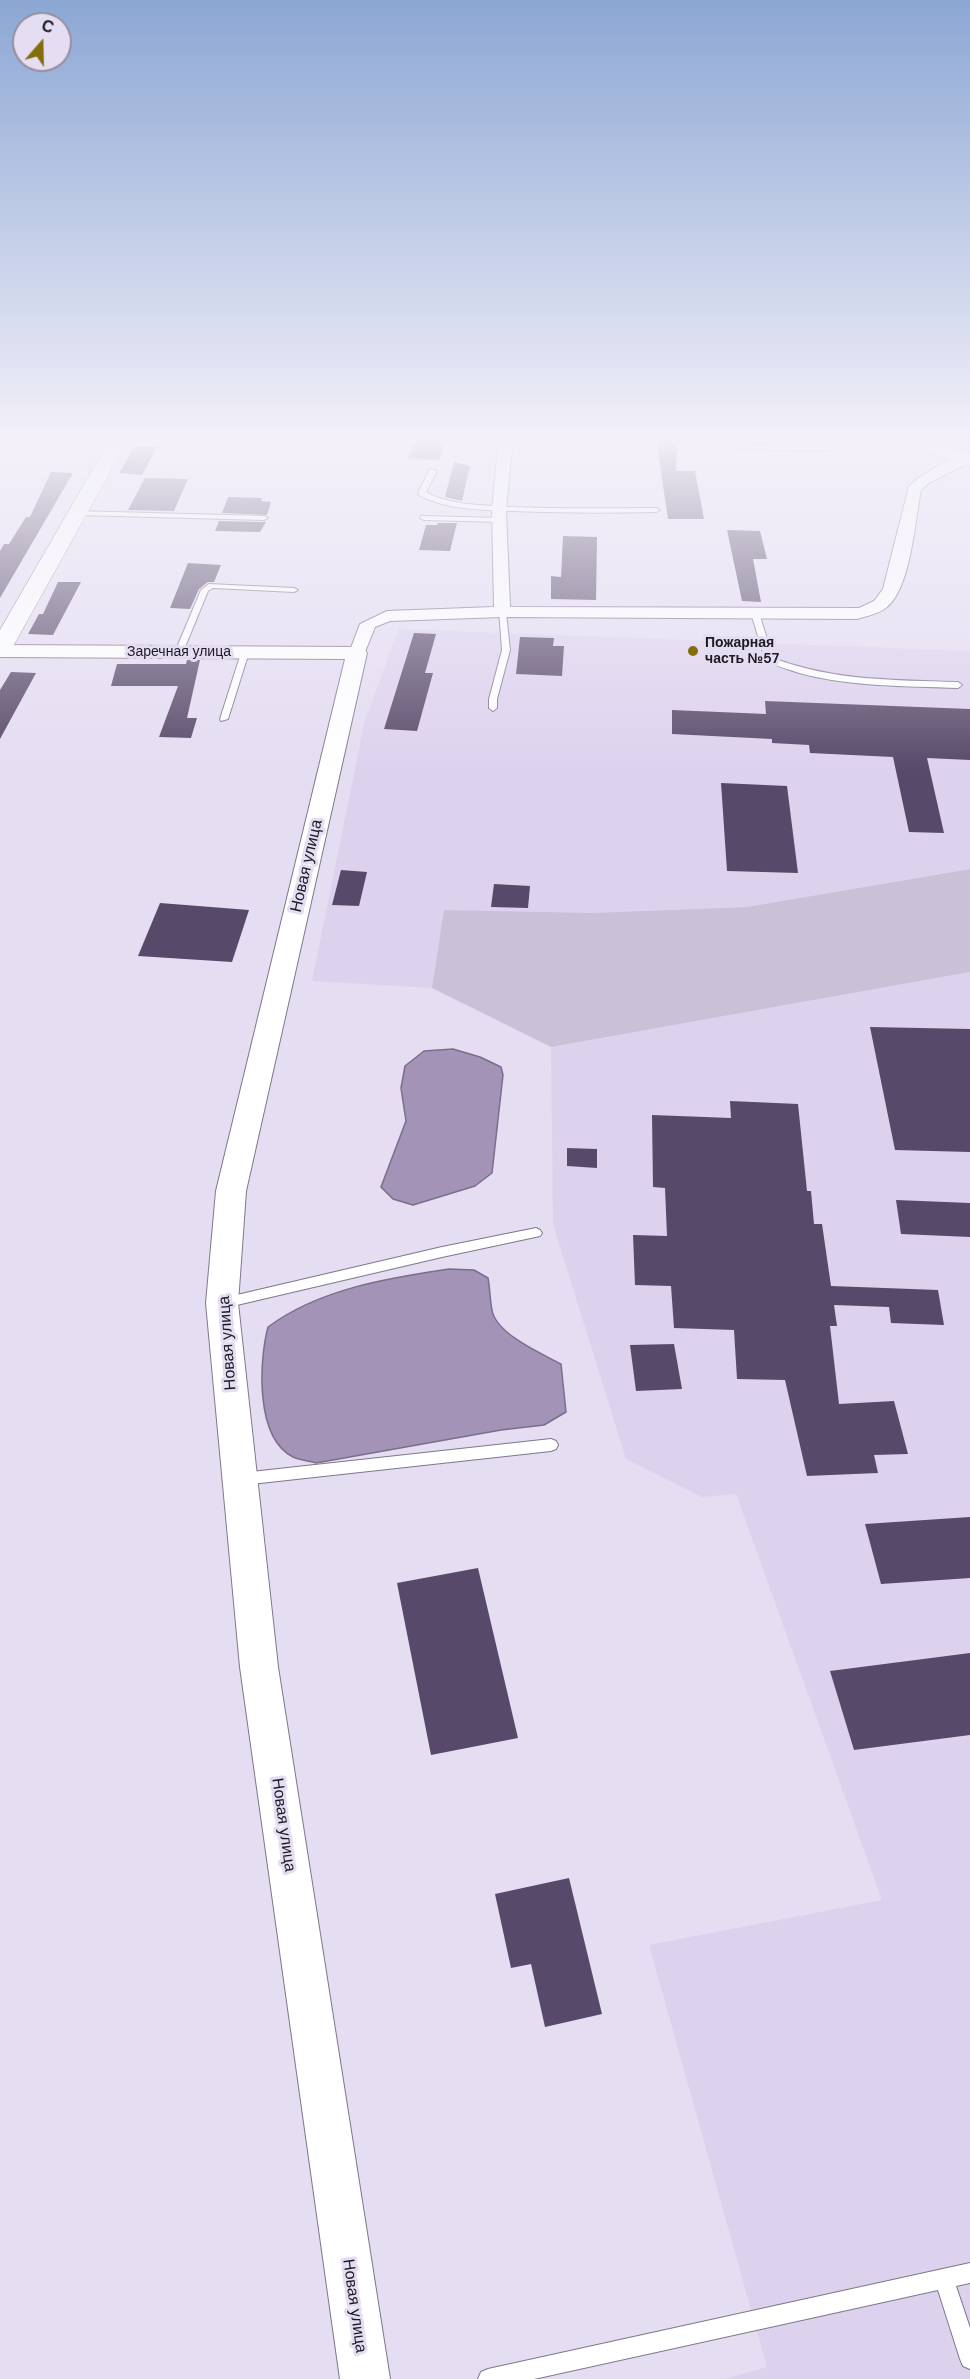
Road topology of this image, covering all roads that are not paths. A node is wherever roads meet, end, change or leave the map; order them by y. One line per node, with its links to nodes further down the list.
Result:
1 (58, 549): 7 (main road)
2 (501, 549): 5 (street)
3 (902, 549): 6 (street, Новая улица)
4 (294, 590): 8 (lane)
5 (502, 612): 6 (street, Новая улица); 10 (street, Новая улица); 12 (lane)
6 (755, 613): 11 (lane)
7 (0, 651): 8 (street, Заречная улица)
8 (179, 652): 9 (street, Заречная улица)
9 (245, 652): 10 (street, Заречная улица); 13 (lane)
10 (357, 653): 15 (street, Новая улица)
11 (957, 685)
12 (494, 708)
13 (224, 719)
14 (536, 1233): 15 (lane)
15 (222, 1303): 17 (street, Новая улица)
16 (551, 1444): 17 (lane)
17 (240, 1479): 21 (street, Новая улица)
18 (970, 2273): 19 (lane)
19 (944, 2278): 20 (lane); 22 (lane)
20 (970, 2359)
21 (365, 2379)
22 (488, 2379)

